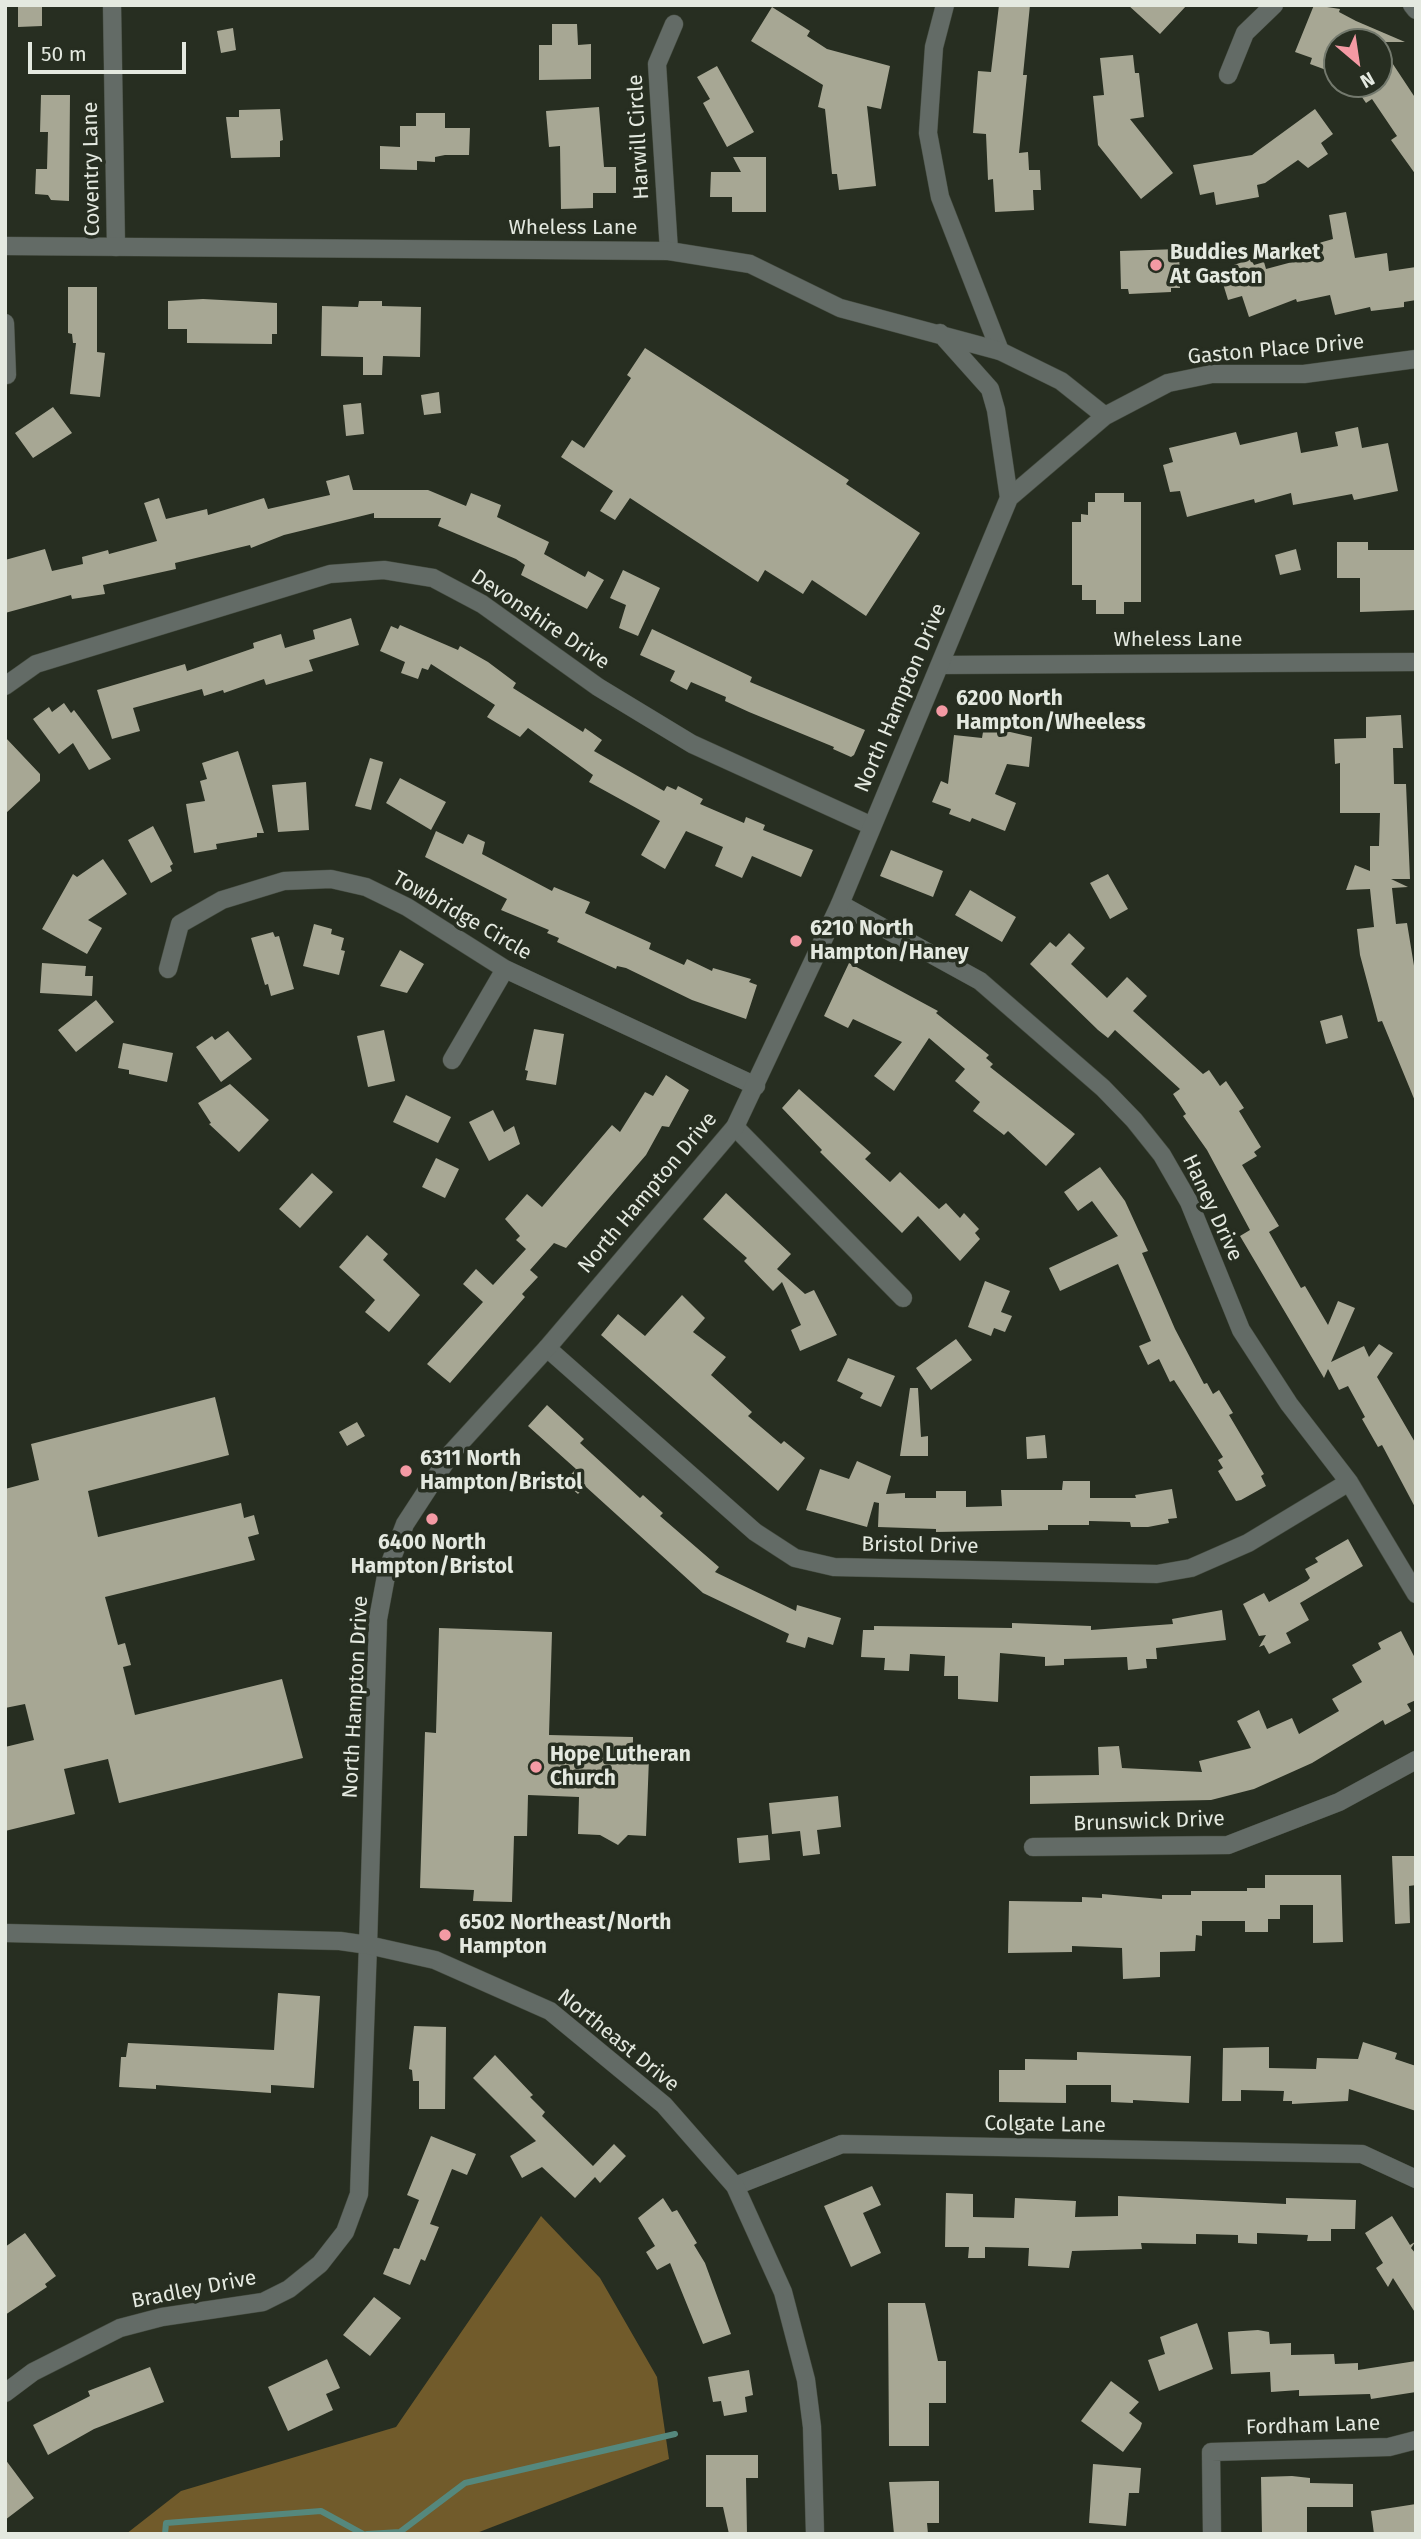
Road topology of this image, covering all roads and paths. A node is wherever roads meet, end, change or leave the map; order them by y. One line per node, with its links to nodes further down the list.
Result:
1 (112, 5): 9 (street, Coventry Lane)
2 (945, 5): 13 (street)
3 (1274, 5): 7 (street)
4 (1412, 5): 5 (street)
5 (1416, 10)
6 (674, 24): 10 (street, Harwill Circle)
7 (1228, 75)
8 (5, 246): 9 (street, Wheless Lane)
9 (116, 247): 10 (street, Wheless Lane)
10 (669, 251): 12 (street, Wheless Lane)
11 (5, 323): 15 (street)
12 (940, 333): 13 (street, Wheless Lane); 17 (street)
13 (1000, 351): 16 (street, Wheless Lane)
14 (1416, 359): 16 (street, Gaston Place Drive)
15 (7, 375)
16 (1105, 416): 17 (street, North Hampton Drive)
17 (1009, 498): 19 (street, North Hampton Drive)
18 (1416, 662): 19 (street, Wheless Lane)
19 (941, 665): 21 (street, North Hampton Drive)
20 (5, 686): 21 (street, Devonshire Drive)
21 (872, 826): 22 (street, North Hampton Drive)
22 (840, 904): 26 (street, North Hampton Drive); 30 (street, Haney Drive)
23 (168, 969): 24 (street, Towbridge Circle)
24 (505, 969): 25 (street); 26 (street, Towbridge Circle)
25 (452, 1060)
26 (756, 1086): 27 (street, North Hampton Drive)
27 (735, 1127): 28 (street); 29 (street, North Hampton Drive)
28 (903, 1298)
29 (547, 1348): 30 (street, Bristol Drive); 35 (street, North Hampton Drive)
30 (1349, 1482): 31 (street, Haney Drive)
31 (1416, 1594)
32 (1416, 1760): 33 (street, Brunswick Drive)
33 (1033, 1847)
34 (5, 1933): 35 (street, Northeast Drive)
35 (368, 1945): 37 (street, Northeast Drive); 38 (street, Bradley Drive)
36 (1416, 2179): 37 (street, Colgate Lane)
37 (735, 2186): 40 (street, Northeast Drive)
38 (5, 2393)
39 (1416, 2440): 41 (street, Fordham Lane)
40 (815, 2534)
41 (1212, 2534)

